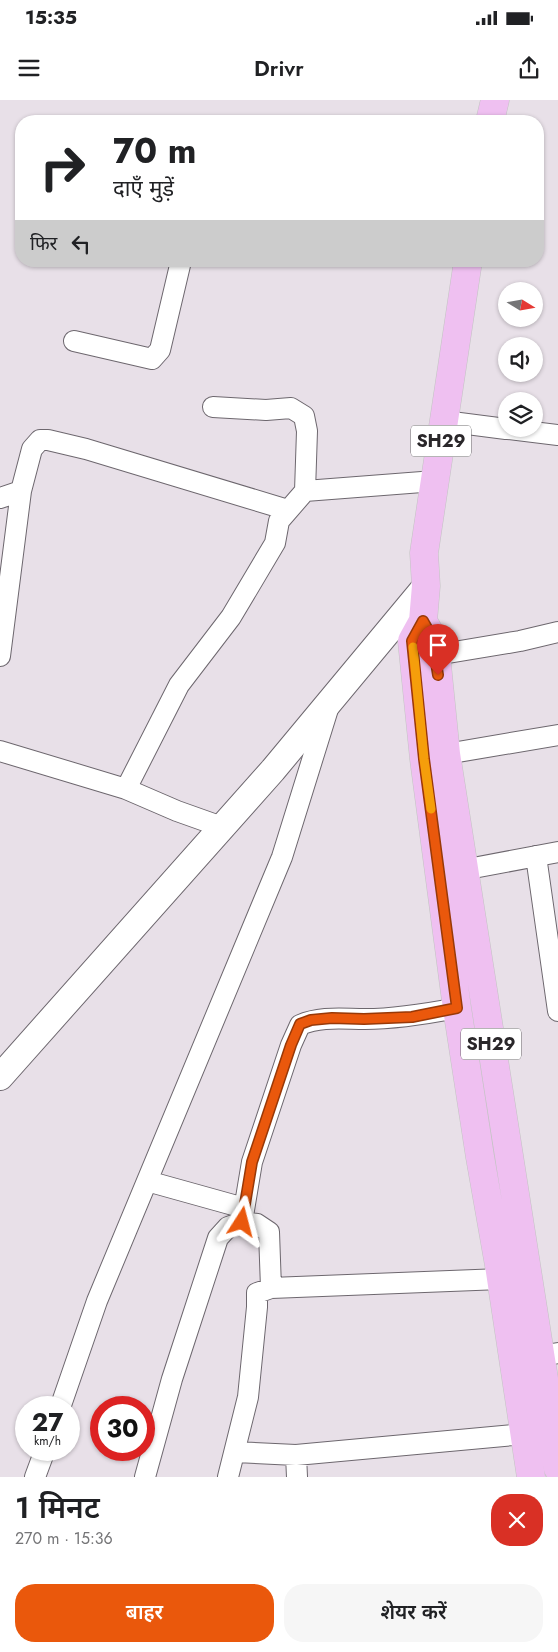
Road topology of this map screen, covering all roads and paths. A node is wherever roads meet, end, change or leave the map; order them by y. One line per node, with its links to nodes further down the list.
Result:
1 (494, 100): 2 (main road)
2 (491, 115)
3 (180, 267): 5 (street)
4 (467, 267): 7 (main road, SH29)
5 (74, 341)
6 (213, 407): 13 (street)
7 (444, 421): 8 (street); 11 (main road, SH29)
8 (498, 428)
9 (543, 433): 10 (street)
10 (558, 435)
11 (435, 481): 13 (street); 16 (main road, SH29)
12 (21, 491): 14 (street); 15 (street); 19 (street)
13 (305, 491): 15 (street)
14 (0, 498)
15 (288, 510): 26 (street)
16 (426, 586): 17 (main road, SH29); 22 (street)
17 (423, 621): 20 (main road, SH29); 30 (main road)
18 (558, 632): 20 (street)
19 (2, 636): 21 (street)
20 (436, 655): 25 (main road, SH29)
21 (0, 656)
22 (330, 700): 27 (street); 34 (street)
23 (558, 735): 25 (street)
24 (0, 751): 26 (street)
25 (446, 754): 30 (main road, SH29)
26 (126, 788): 27 (street)
27 (222, 827): 33 (street)
28 (558, 852): 29 (street)
29 (536, 856): 30 (street); 32 (street)
30 (452, 872): 31 (main road); 38 (main road, SH29)
31 (457, 1008): 35 (street); 36 (main road)
32 (558, 1011)
33 (0, 1077)
34 (147, 1181): 35 (street); 39 (street)
35 (243, 1215): 37 (street); 46 (street)
36 (501, 1279): 37 (street); 40 (main road)
37 (271, 1288): 41 (street)
38 (549, 1355): 44 (main road, SH29)
39 (64, 1396)
40 (525, 1434): 42 (street); 49 (main road)
41 (236, 1452): 42 (street); 47 (street)
42 (296, 1455): 48 (street)
43 (41, 1461): 45 (street)
44 (558, 1468)
45 (35, 1477)
46 (146, 1477)
47 (228, 1477)
48 (297, 1477)
49 (532, 1477)

